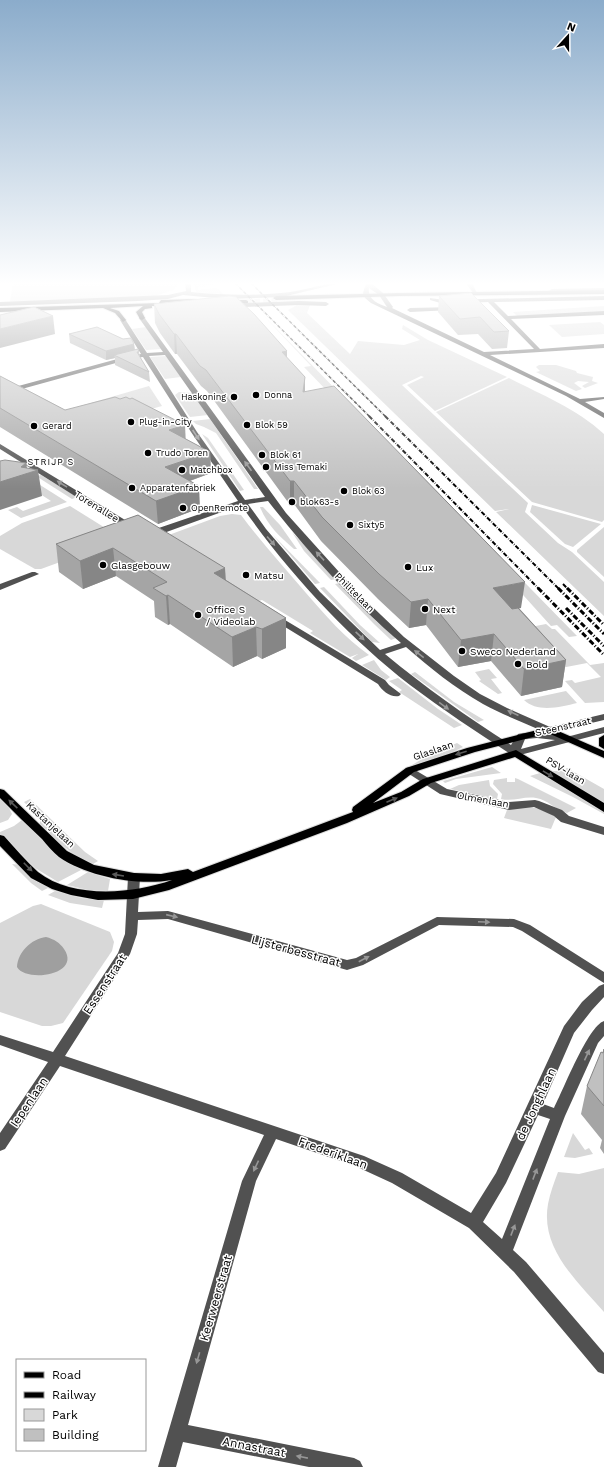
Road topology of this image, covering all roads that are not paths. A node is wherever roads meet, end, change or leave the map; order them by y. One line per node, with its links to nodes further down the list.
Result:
1 (143, 351): 6 (street)
2 (476, 351): 5 (street)
3 (517, 351): 5 (street)
4 (166, 352): 6 (street); 12 (street, Philitelaan, one-way to 4)
5 (481, 354): 9 (street)
6 (145, 355): 7 (street); 13 (street, one-way to 13)
7 (0, 393)
8 (602, 398): 9 (street)
9 (580, 401): 10 (street)
10 (604, 416)
11 (0, 446): 14 (street, Torenallee, one-way to 11)
12 (270, 498): 13 (street); 19 (street, Philitelaan, one-way to 12)
13 (243, 502): 14 (street); 20 (street, one-way to 20)
14 (140, 533): 15 (street, Torenallee)
15 (156, 543)
16 (35, 574): 17 (street)
17 (0, 587)
18 (267, 611): 21 (street)
19 (406, 644): 20 (street); 24 (street, Philitelaan, one-way to 19)
20 (378, 653): 28 (street, one-way to 28)
21 (396, 694)
22 (604, 717): 24 (street, Steenstraat)
23 (604, 730): 27 (street, Steenstraat)
24 (549, 732): 25 (street, Glaslaan); 27 (street, Glaslaan); 29 (street)
25 (522, 736): 28 (main road, Glaslaan); 31 (street)
26 (604, 738): 30 (main road)
27 (569, 739): 29 (street, Glaslaan); 32 (main road)
28 (499, 742): 31 (street); 33 (main road, Glaslaan, one-way to 33)
29 (541, 745): 31 (street, Glaslaan)
30 (604, 746)
31 (516, 753): 34 (main road, Glaslaan); 36 (main road, PSV-laan, one-way to 36)
32 (604, 755)
33 (410, 770): 34 (street, Olmenlaan); 37 (main road, Glaslaan)
34 (427, 781): 37 (main road, Glaslaan, one-way to 34); 38 (street, Olmenlaan)
35 (0, 792): 41 (main road, Kastanjelaan, one-way to 35)
36 (604, 808)
37 (343, 820): 40 (main road, Glaslaan)
38 (604, 831)
39 (0, 839): 42 (main road, one-way to 42)
40 (212, 868): 41 (main road, Kastanjelaan); 42 (main road)
41 (134, 877): 42 (street, Essenstraat)
42 (133, 895): 43 (street, Essenstraat)
43 (133, 916): 44 (street, Lijsterbesstraat, one-way to 44); 48 (street, Essenstraat)
44 (604, 978)
45 (604, 989): 49 (street, de Jonghlaan)
46 (604, 1026): 50 (street, one-way to 46)
47 (0, 1040): 48 (street, Frederiklaan)
48 (57, 1059): 51 (street, Frederiklaan); 52 (street, Iepenlaan)
49 (535, 1107): 50 (street); 53 (street, de Jonghlaan)
50 (558, 1116): 54 (street, one-way to 50)
51 (273, 1131): 53 (street, Frederiklaan); 56 (street, Keerweerstraat, one-way to 56)
52 (0, 1145)
53 (474, 1223): 54 (street, Frederiklaan)
54 (505, 1251): 55 (street, Frederiklaan)
55 (604, 1366)
56 (177, 1432): 57 (street, Keerweerstraat); 58 (street, Annastraat, one-way to 56)
57 (166, 1467)
58 (354, 1467)

